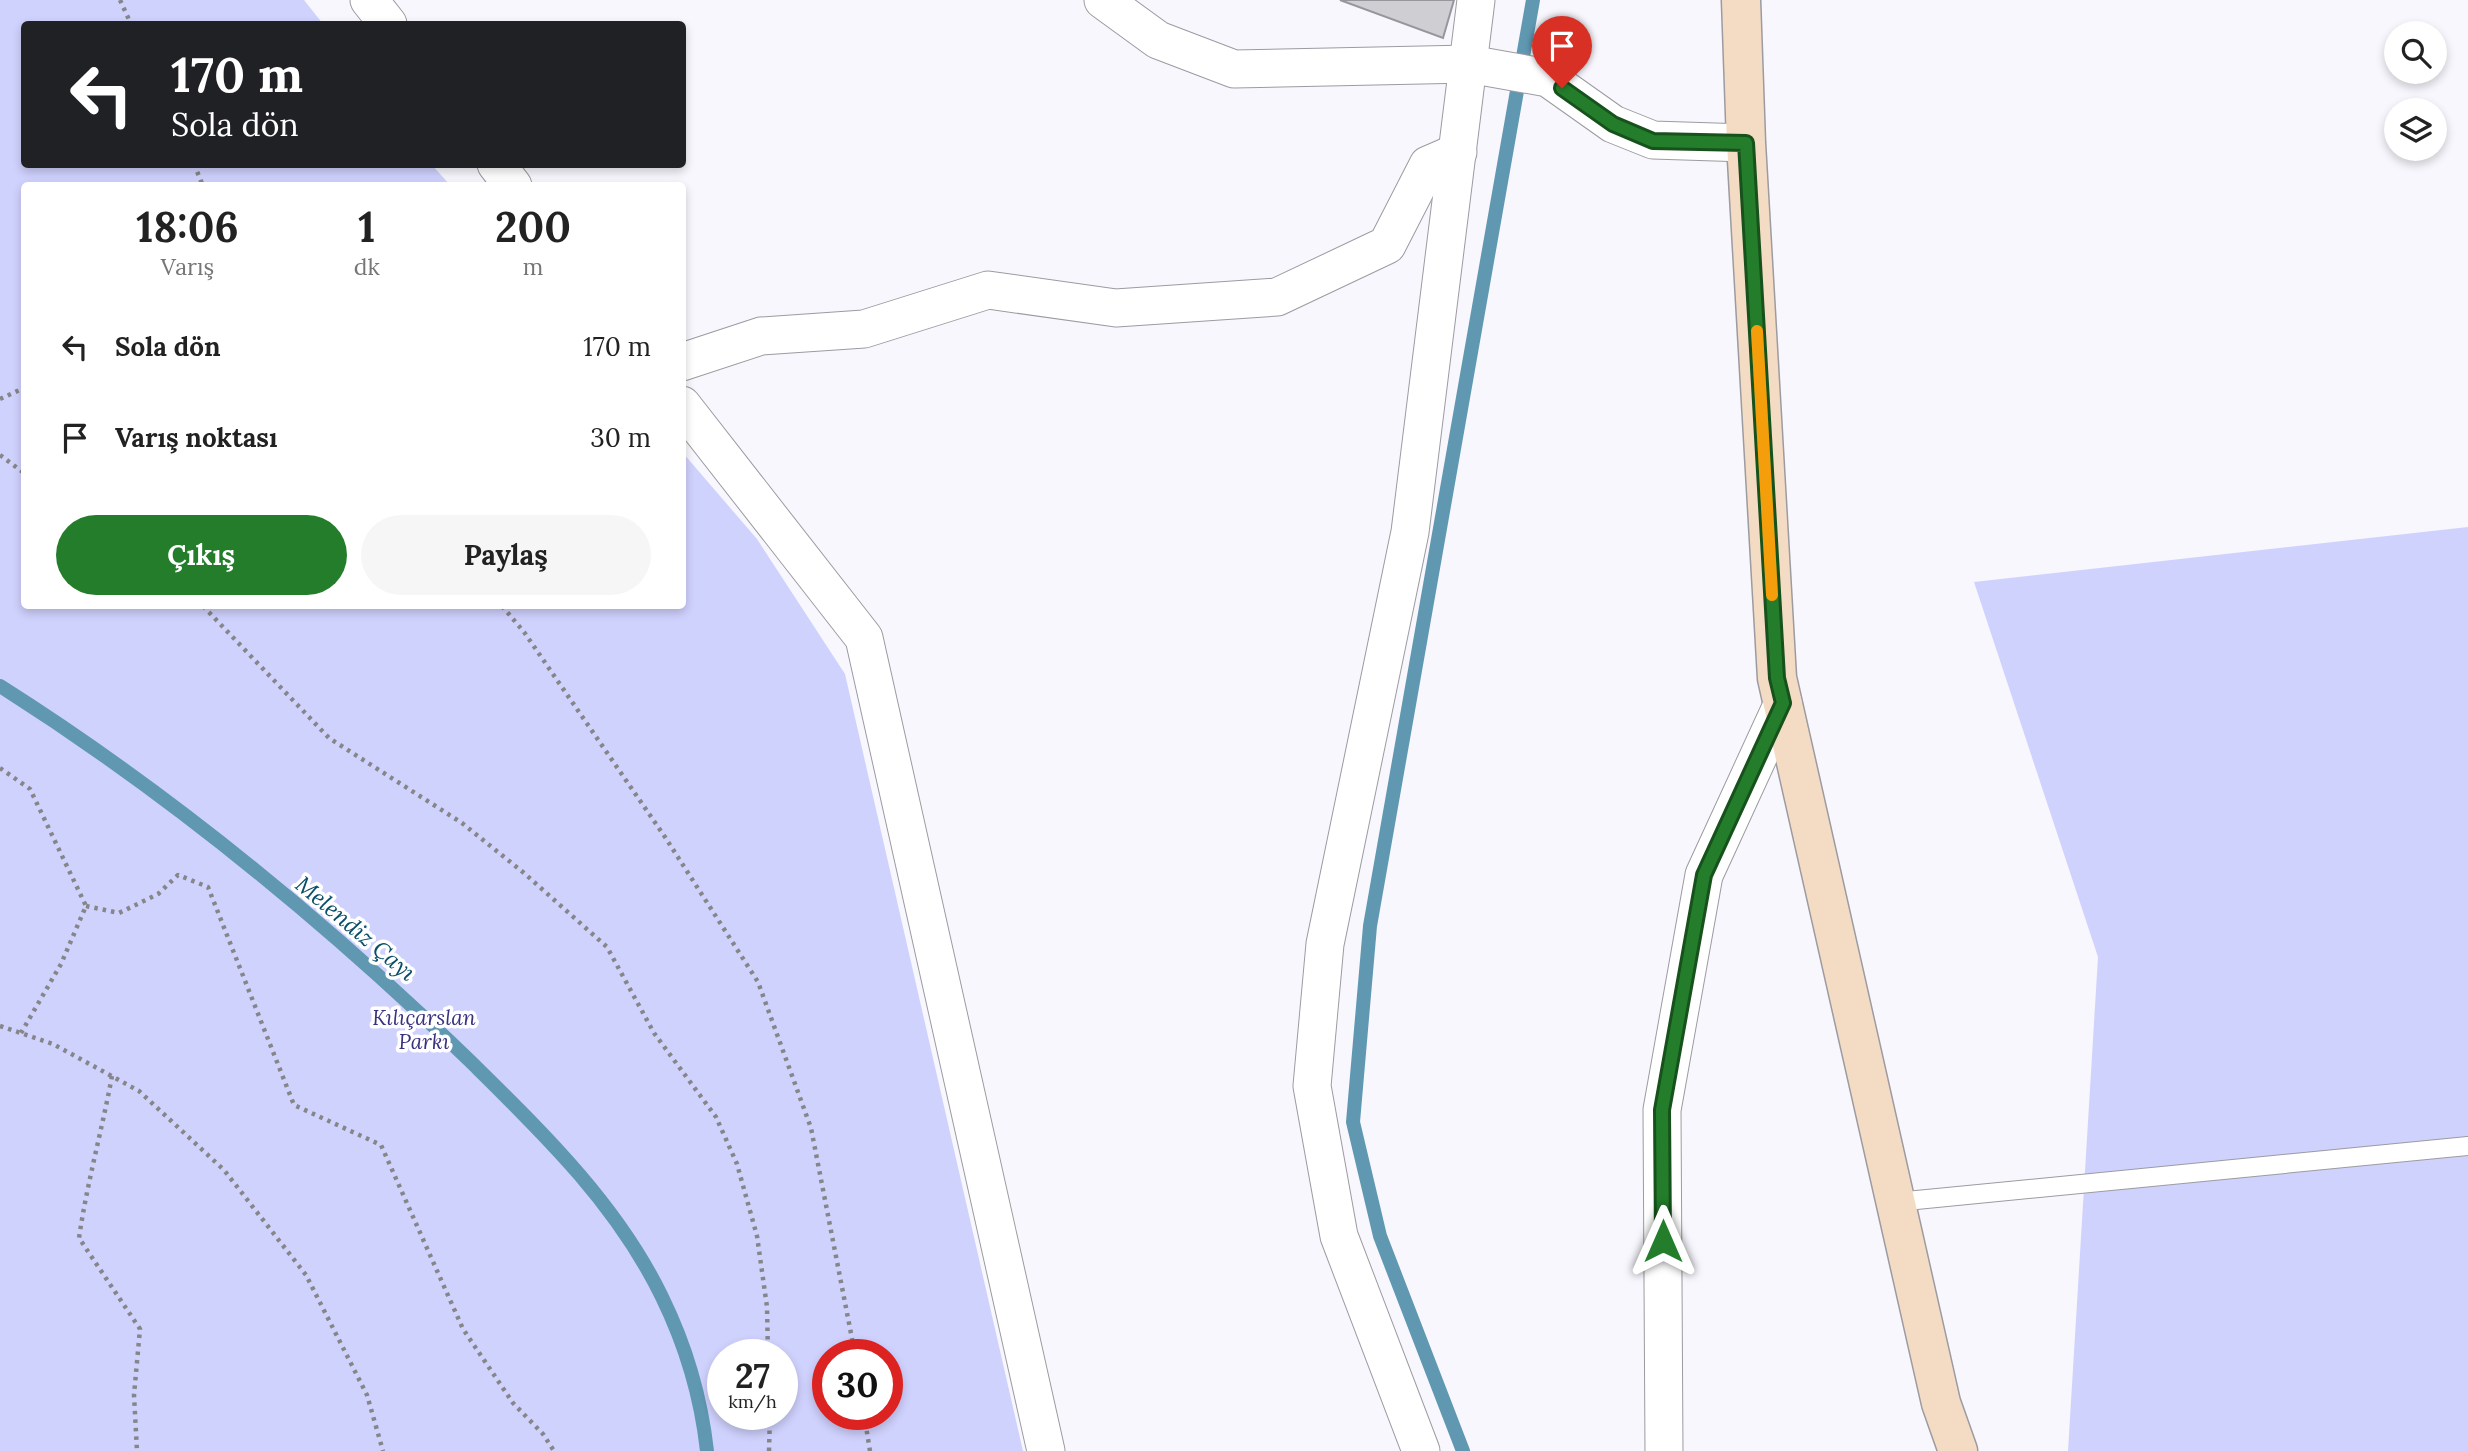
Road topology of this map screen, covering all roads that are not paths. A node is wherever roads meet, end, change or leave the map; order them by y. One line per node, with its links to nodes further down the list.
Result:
1 (369, 0): 5 (street)
2 (1103, 0): 6 (street)
3 (1476, 0): 6 (street)
4 (1741, 0): 7 (main road)
5 (386, 21)
6 (1469, 64): 7 (street); 8 (street)
7 (1746, 143): 13 (main road)
8 (1458, 152): 11 (street); 17 (street)
9 (499, 168): 10 (street)
10 (510, 182)
11 (686, 361)
12 (686, 410): 16 (street)
13 (1783, 703): 15 (main road); 18 (street)
14 (2468, 1146): 15 (lane)
15 (1896, 1202): 19 (main road)
16 (1046, 1451)
17 (1420, 1451)
18 (1664, 1451)
19 (1958, 1451)

